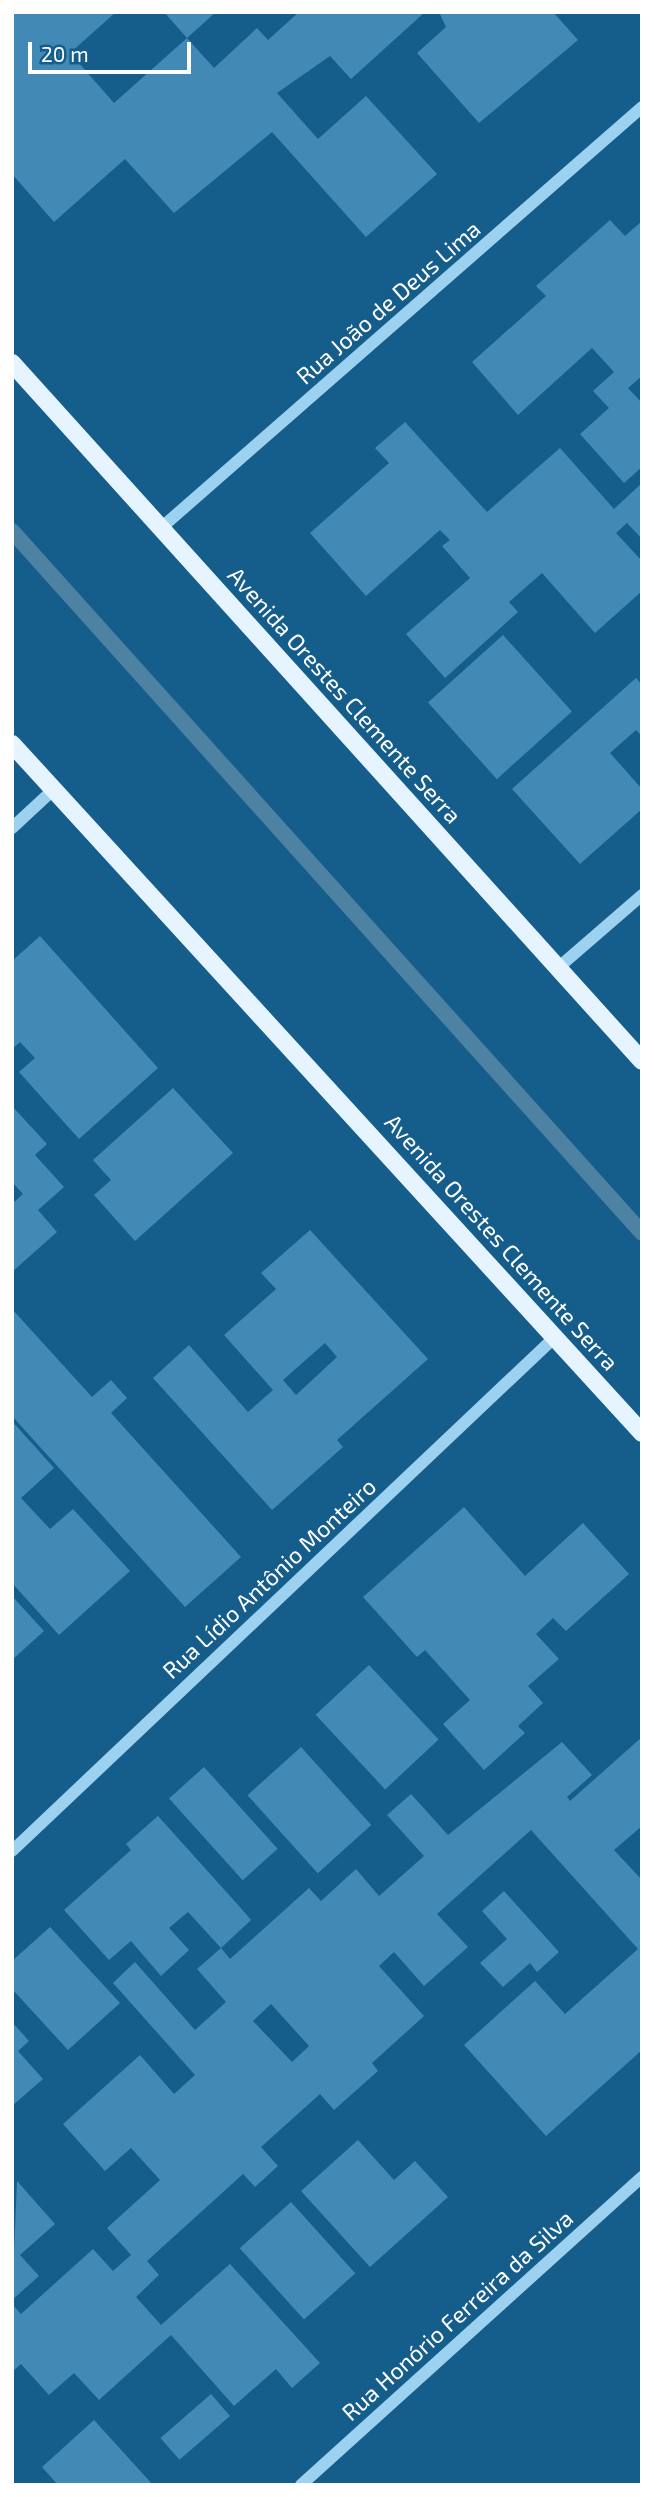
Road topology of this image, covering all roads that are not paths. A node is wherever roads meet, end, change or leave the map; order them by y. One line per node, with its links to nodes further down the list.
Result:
1 (642, 107): 3 (street, Rua João de Deus Lima)
2 (12, 363): 3 (main road, Avenida Orestes Clemente Serra)
3 (161, 528): 8 (main road, Avenida Orestes Clemente Serra)
4 (12, 744): 5 (main road, Avenida Orestes Clemente Serra)
5 (53, 790): 6 (street); 10 (main road, Avenida Orestes Clemente Serra)
6 (12, 828)
7 (642, 895): 8 (street)
8 (559, 967): 9 (main road, Avenida Orestes Clemente Serra)
9 (642, 1061)
10 (556, 1336): 11 (main road, Avenida Orestes Clemente Serra); 12 (street, Rua Lídio Antônio Monteiro)
11 (642, 1433)
12 (12, 1851)
13 (642, 2176): 14 (street, Rua Honório Ferreira da Silva)
14 (301, 2485)

